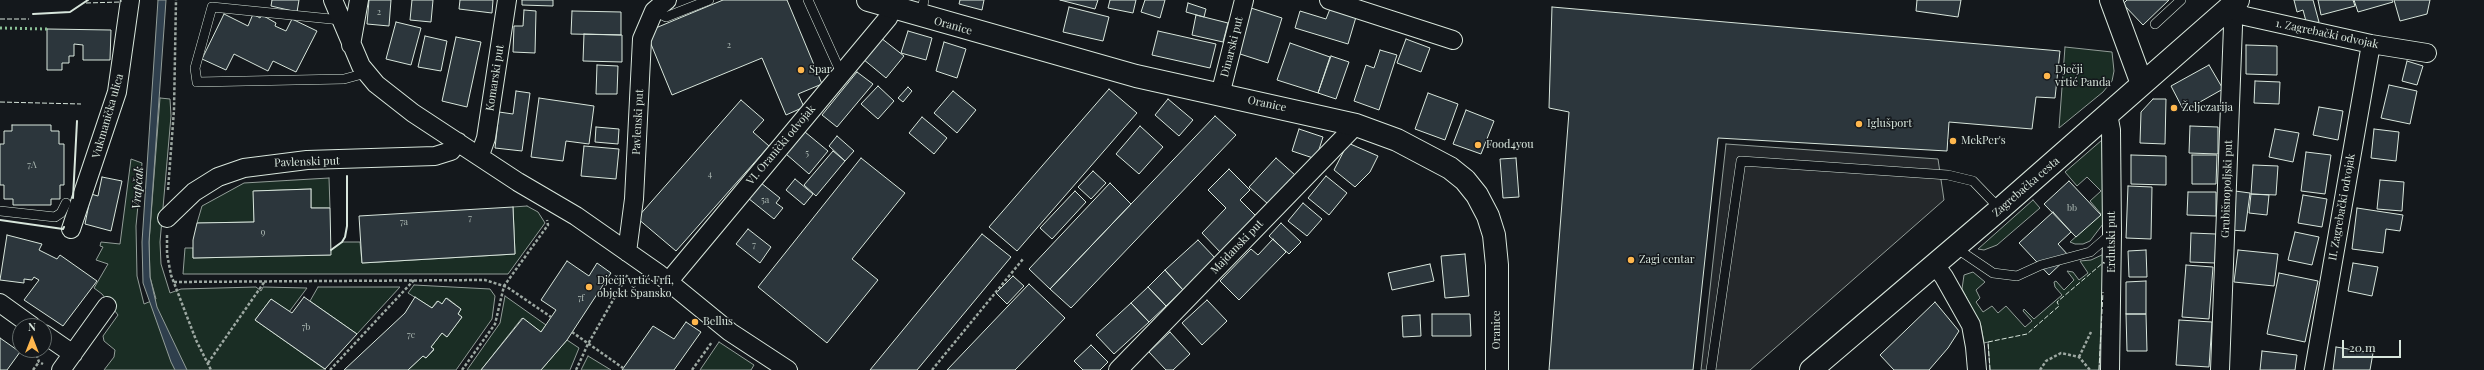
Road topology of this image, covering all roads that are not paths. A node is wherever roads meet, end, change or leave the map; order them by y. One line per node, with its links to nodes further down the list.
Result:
1 (130, 0): 34 (street, Vukmanička ulica)
2 (333, 0): 16 (street)
3 (359, 0): 20 (street)
4 (507, 0): 29 (street, Komarski put)
5 (709, 0): 13 (lane)
6 (808, 0): 23 (lane)
7 (868, 0): 14 (main road, Oranice)
8 (1244, 0): 25 (street, Dinarski put)
9 (1329, 0): 18 (street)
10 (2111, 0): 24 (main road)
11 (2182, 0): 17 (lane)
12 (2234, 4): 19 (street, 1. Zagrebački odvojak); 24 (main road, Zagrebačka cesta); 53 (street, Grubišnopoljski put)
13 (660, 6): 37 (street, Pavlenski put)
14 (893, 8): 15 (main road, Oranice); 23 (street, VI. Oranički odvojak)
15 (922, 8): 25 (main road, Oranice)
16 (341, 20): 20 (street); 22 (lane)
17 (2155, 24)
18 (1453, 40)
19 (2370, 44): 21 (street, 1. Zagrebački odvojak); 54 (street, II. Zagrebački odvojak)
20 (351, 46): 22 (street)
21 (2427, 53)
22 (366, 73): 28 (street)
23 (841, 73): 39 (street, VI. Oranički odvojak)
24 (2142, 84): 26 (main road, Zagrebačka cesta)
25 (1220, 94): 27 (main road, Oranice)
26 (2108, 114): 31 (main road, Zagrebačka cesta); 35 (street, Erdutski put)
27 (1356, 126): 47 (street, Majdanski put); 48 (main road, Oranice)
28 (458, 142): 29 (street); 33 (street, Pavlenski put)
29 (480, 155): 37 (street)
30 (66, 203): 32 (lane)
31 (2000, 210): 36 (main road, Zagrebačka cesta); 49 (lane)
32 (0, 211)
33 (167, 218)
34 (71, 229)
35 (2112, 233): 36 (lane); 52 (street, Erdutski put)
36 (1956, 248): 38 (main road, Zagrebačka cesta)
37 (629, 260): 39 (street)
38 (1935, 266): 50 (main road, Zagrebačka cesta); 51 (street)
39 (668, 282): 46 (street)
40 (0, 303): 42 (street)
41 (107, 306): 44 (street)
42 (21, 318)
43 (52, 340): 44 (street)
44 (72, 354): 45 (street)
45 (61, 370)
46 (788, 370)
47 (1118, 370)
48 (1497, 370)
49 (1712, 370)
50 (1811, 370)
51 (1976, 370)
52 (2110, 370)
53 (2220, 370)
54 (2314, 370)

